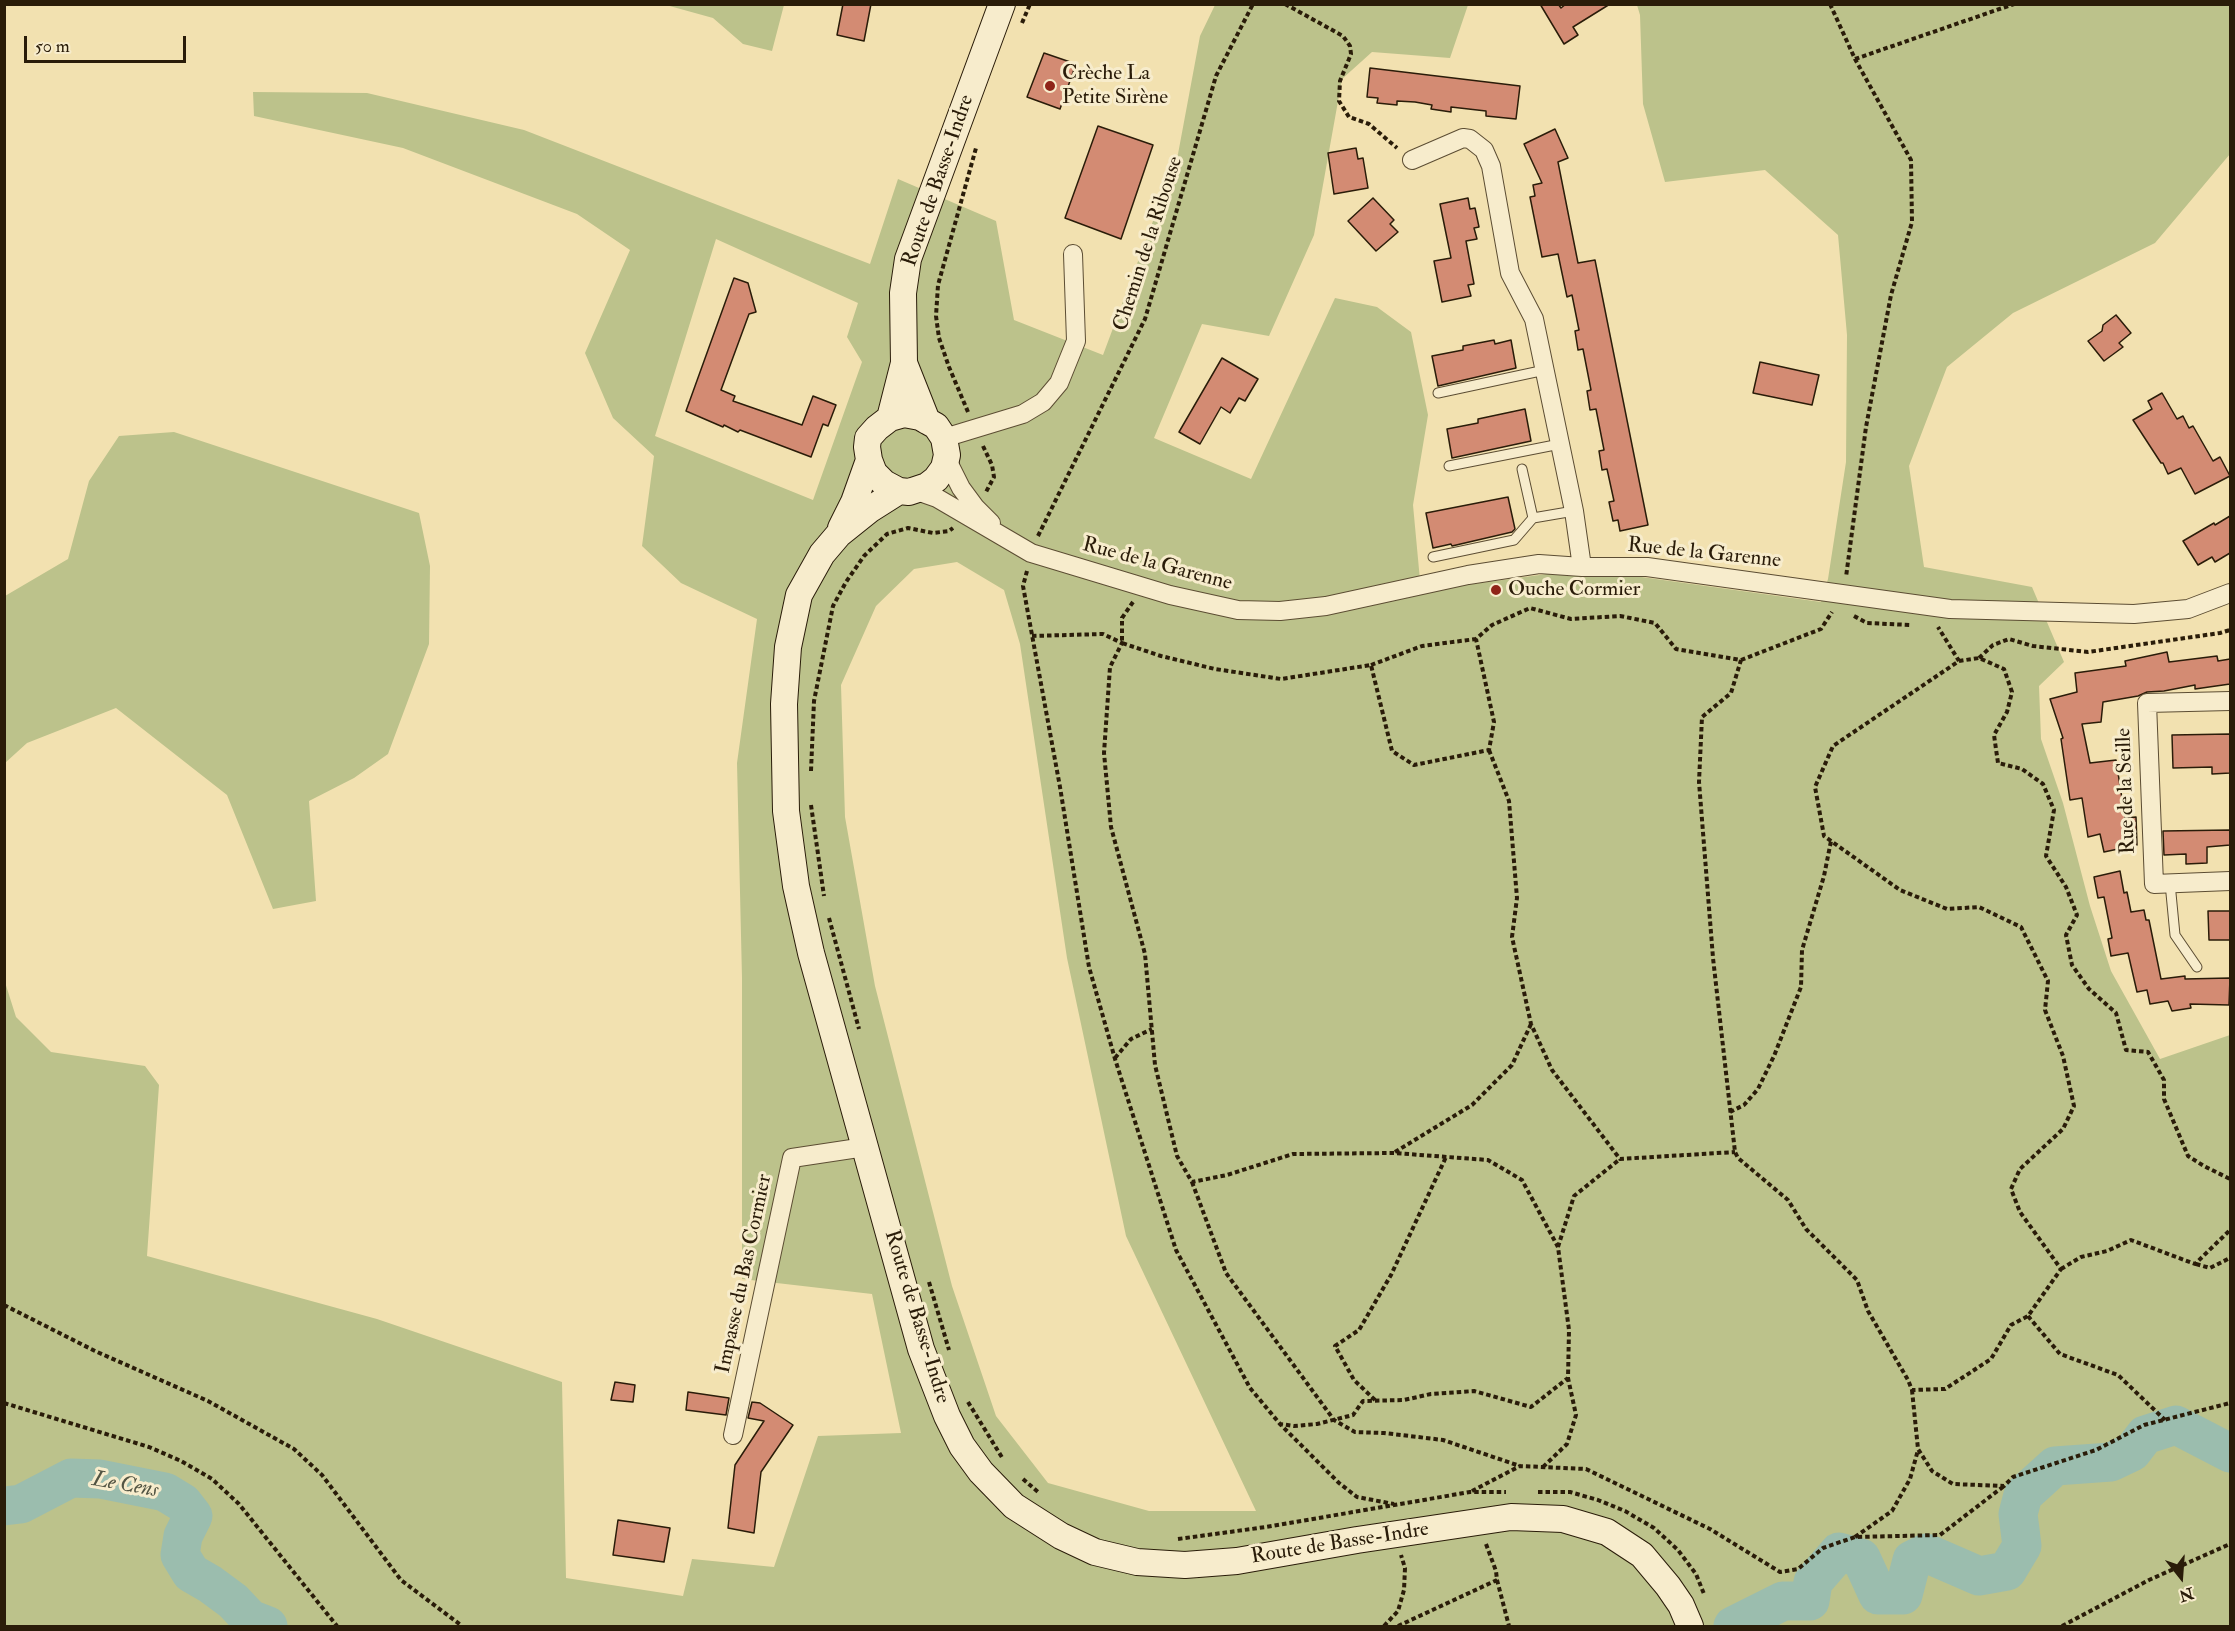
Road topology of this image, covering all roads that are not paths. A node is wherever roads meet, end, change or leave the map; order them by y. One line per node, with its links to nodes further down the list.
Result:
1 (1002, 4): 4 (main road, Route de Basse-Indre)
2 (1412, 160): 5 (street)
3 (1072, 254): 8 (street)
4 (903, 363): 7 (main road, Route de Basse-Indre); 8 (main road, Route de Basse-Indre)
5 (1545, 370): 6 (lane); 9 (street)
6 (1438, 393)
7 (890, 418): 8 (main road); 10 (main road)
8 (939, 439): 13 (main road); 15 (street, Rue de la Garenne)
9 (1560, 444): 11 (lane); 14 (street)
10 (869, 460): 13 (main road); 17 (main road, Route de Basse-Indre)
11 (1449, 466)
12 (1522, 469): 16 (lane)
13 (908, 491): 15 (street, Rue de la Garenne); 17 (main road, Route de Basse-Indre)
14 (1574, 511): 16 (lane); 19 (street)
15 (971, 512): 19 (street, Rue de la Garenne)
16 (1533, 518): 18 (lane)
17 (839, 534): 25 (main road, Route de Basse-Indre)
18 (1433, 557)
19 (1582, 567): 20 (street, Rue de la Garenne)
20 (2230, 593)
21 (2230, 702): 23 (street, Rue de la Seille)
22 (2230, 881): 23 (street)
23 (2170, 883): 24 (lane)
24 (2197, 967)
25 (865, 1147): 26 (street, Impasse du Bas Cormier); 27 (main road, Route de Basse-Indre)
26 (733, 1436)
27 (1689, 1625)

